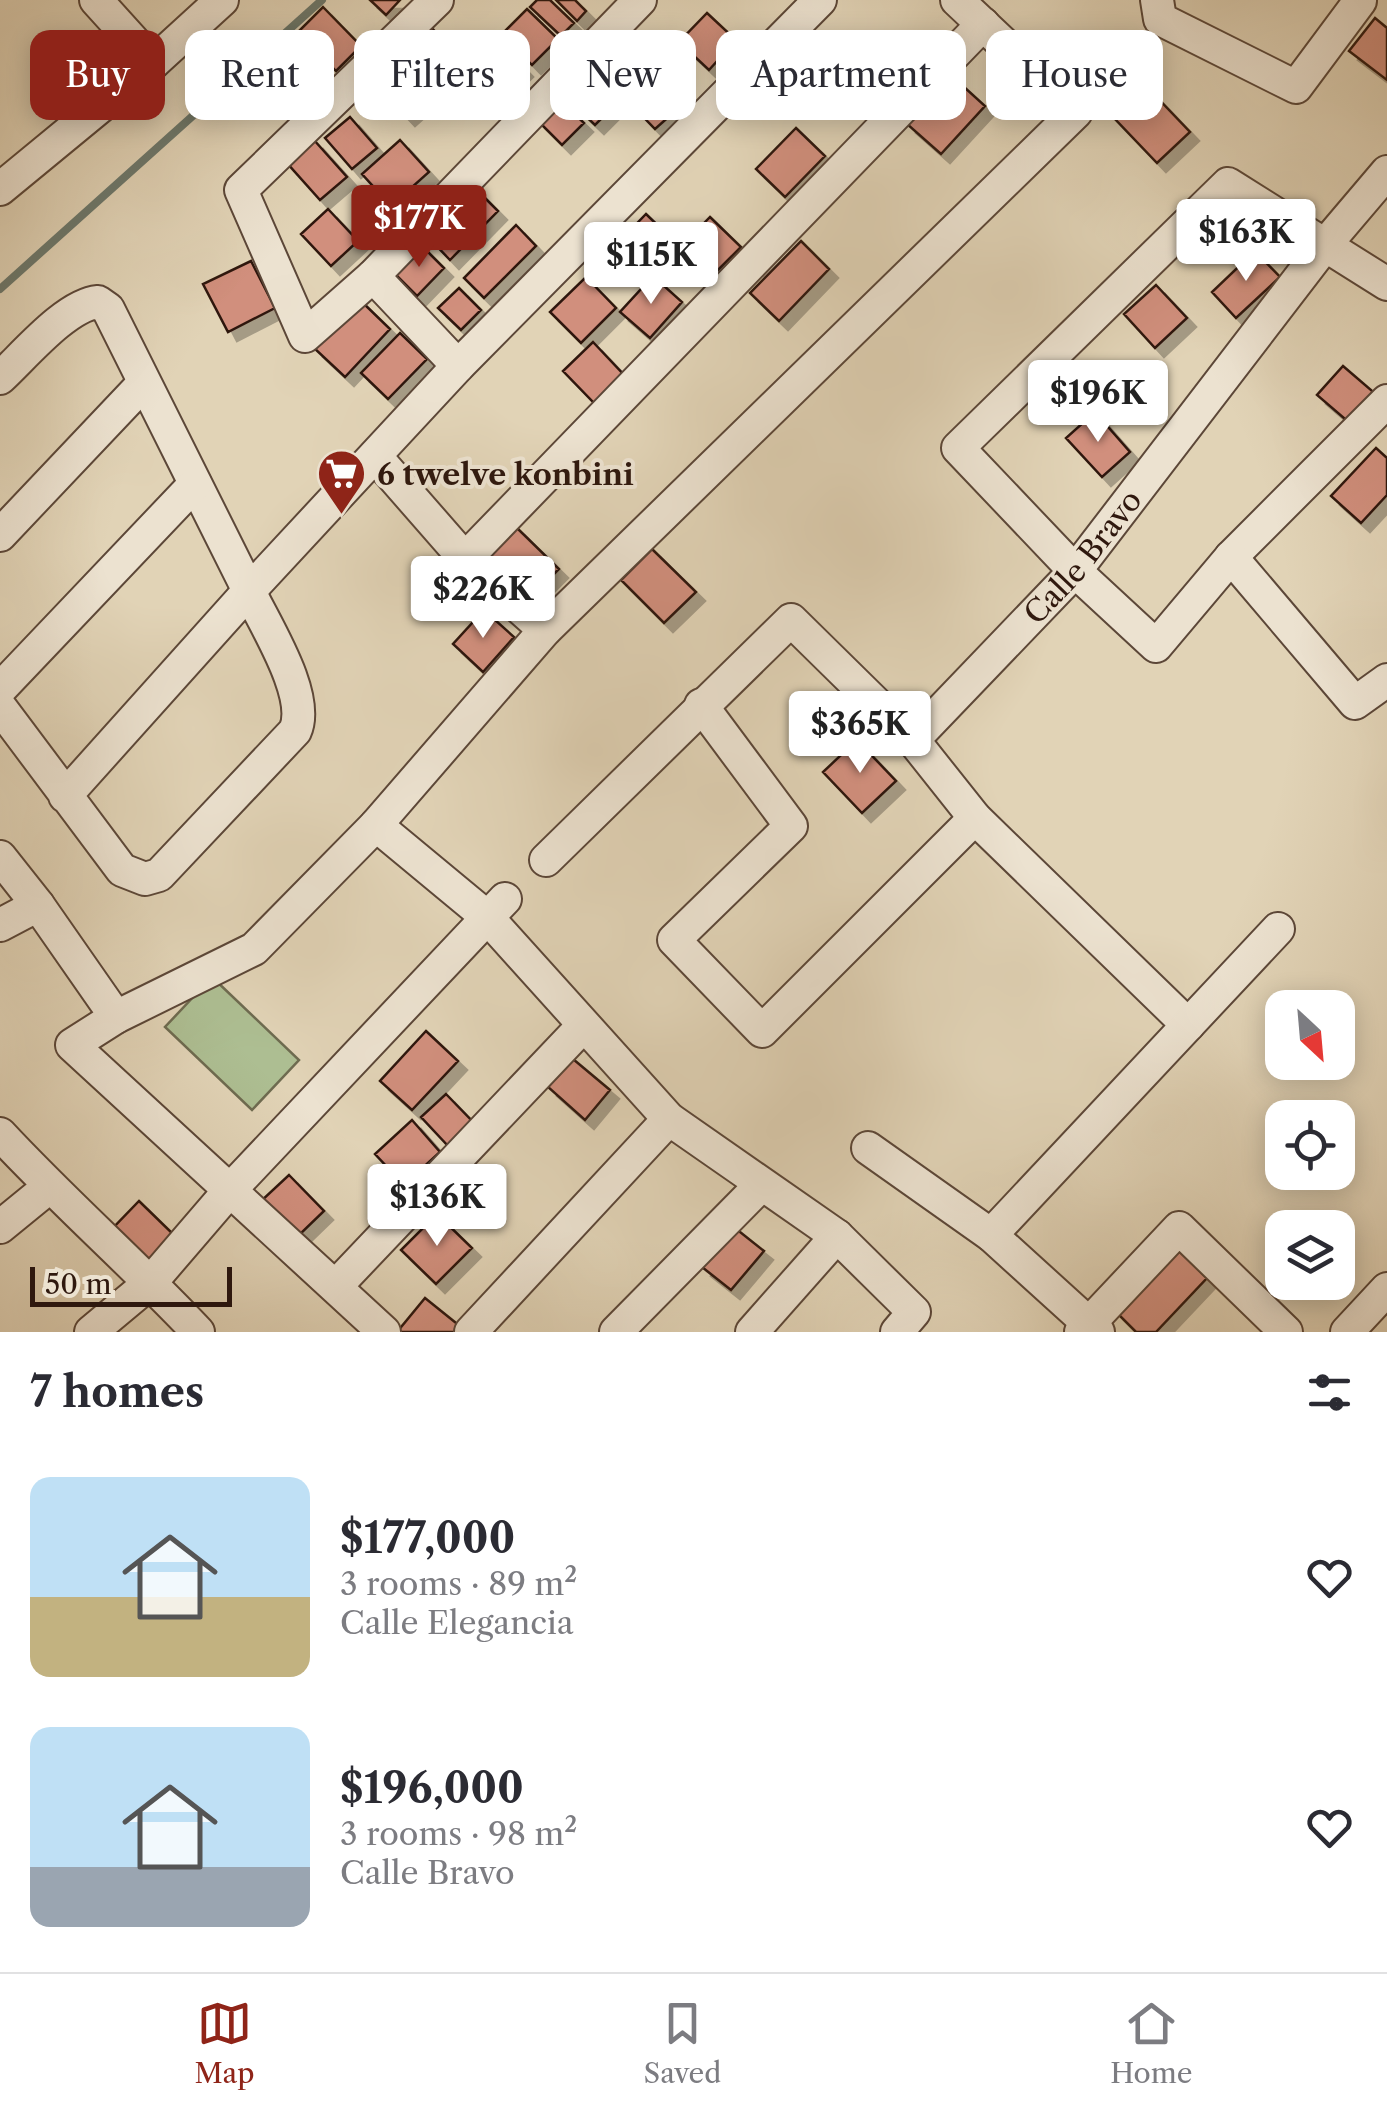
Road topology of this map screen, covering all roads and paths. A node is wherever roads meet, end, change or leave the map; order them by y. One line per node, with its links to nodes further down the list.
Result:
1 (96, 0): 11 (street)
2 (222, 0): 12 (street)
3 (436, 0): 17 (street)
4 (640, 0): 17 (street)
5 (820, 0): 19 (street)
6 (957, 0): 10 (street)
7 (1157, 0): 8 (street)
8 (1359, 1): 9 (street)
9 (1387, 15)
10 (983, 24): 27 (street); 30 (street)
11 (123, 30)
12 (165, 52)
13 (84, 120): 15 (street)
14 (1387, 172): 16 (street, Calle Bravo)
15 (0, 189)
16 (1325, 245): 18 (street); 28 (street, Calle Bravo); 28 (street)
17 (373, 276): 19 (street)
18 (1387, 284)
19 (458, 366): 23 (street)
20 (0, 378): 21 (street)
21 (144, 383): 24 (street); 25 (street)
22 (1387, 401): 26 (street)
23 (375, 456): 27 (street); 29 (street)
24 (195, 484): 29 (street); 32 (street)
25 (0, 535)
26 (1231, 557): 28 (street); 31 (street)
27 (465, 560): 30 (street)
28 (1075, 571): 35 (street, Calle Bravo)
29 (249, 591): 36 (street); 36 (street)
30 (545, 630): 38 (street)
31 (1387, 680)
32 (0, 690)
33 (701, 705): 35 (street); 37 (street); 40 (street)
34 (0, 707): 36 (street)
35 (913, 740): 37 (street)
36 (65, 796)
37 (976, 818): 46 (street)
38 (376, 826): 42 (street); 45 (street)
39 (0, 857): 41 (street)
40 (546, 860)
41 (38, 905): 43 (street); 45 (street)
42 (496, 908): 47 (street); 53 (street)
43 (0, 925)
44 (1278, 929): 46 (street)
45 (116, 1016): 53 (street)
46 (1188, 1025): 55 (street)
47 (583, 1026): 48 (street); 58 (street)
48 (669, 1119): 51 (street); 64 (street)
49 (0, 1134): 52 (street)
50 (868, 1148): 55 (street)
51 (761, 1185): 56 (street); 65 (street)
52 (50, 1187): 54 (street); 57 (street)
53 (230, 1190): 57 (street); 58 (street)
54 (0, 1227)
55 (991, 1235): 60 (street)
56 (837, 1236): 66 (street); 67 (street)
57 (151, 1282): 61 (street); 62 (street)
58 (336, 1286): 63 (street)
59 (1387, 1289): 69 (street)
60 (1089, 1329): 68 (street)
61 (91, 1332)
62 (198, 1332)
63 (384, 1332)
64 (471, 1332)
65 (616, 1332)
66 (752, 1332)
67 (897, 1332)
68 (1286, 1332)
69 (1347, 1332)

